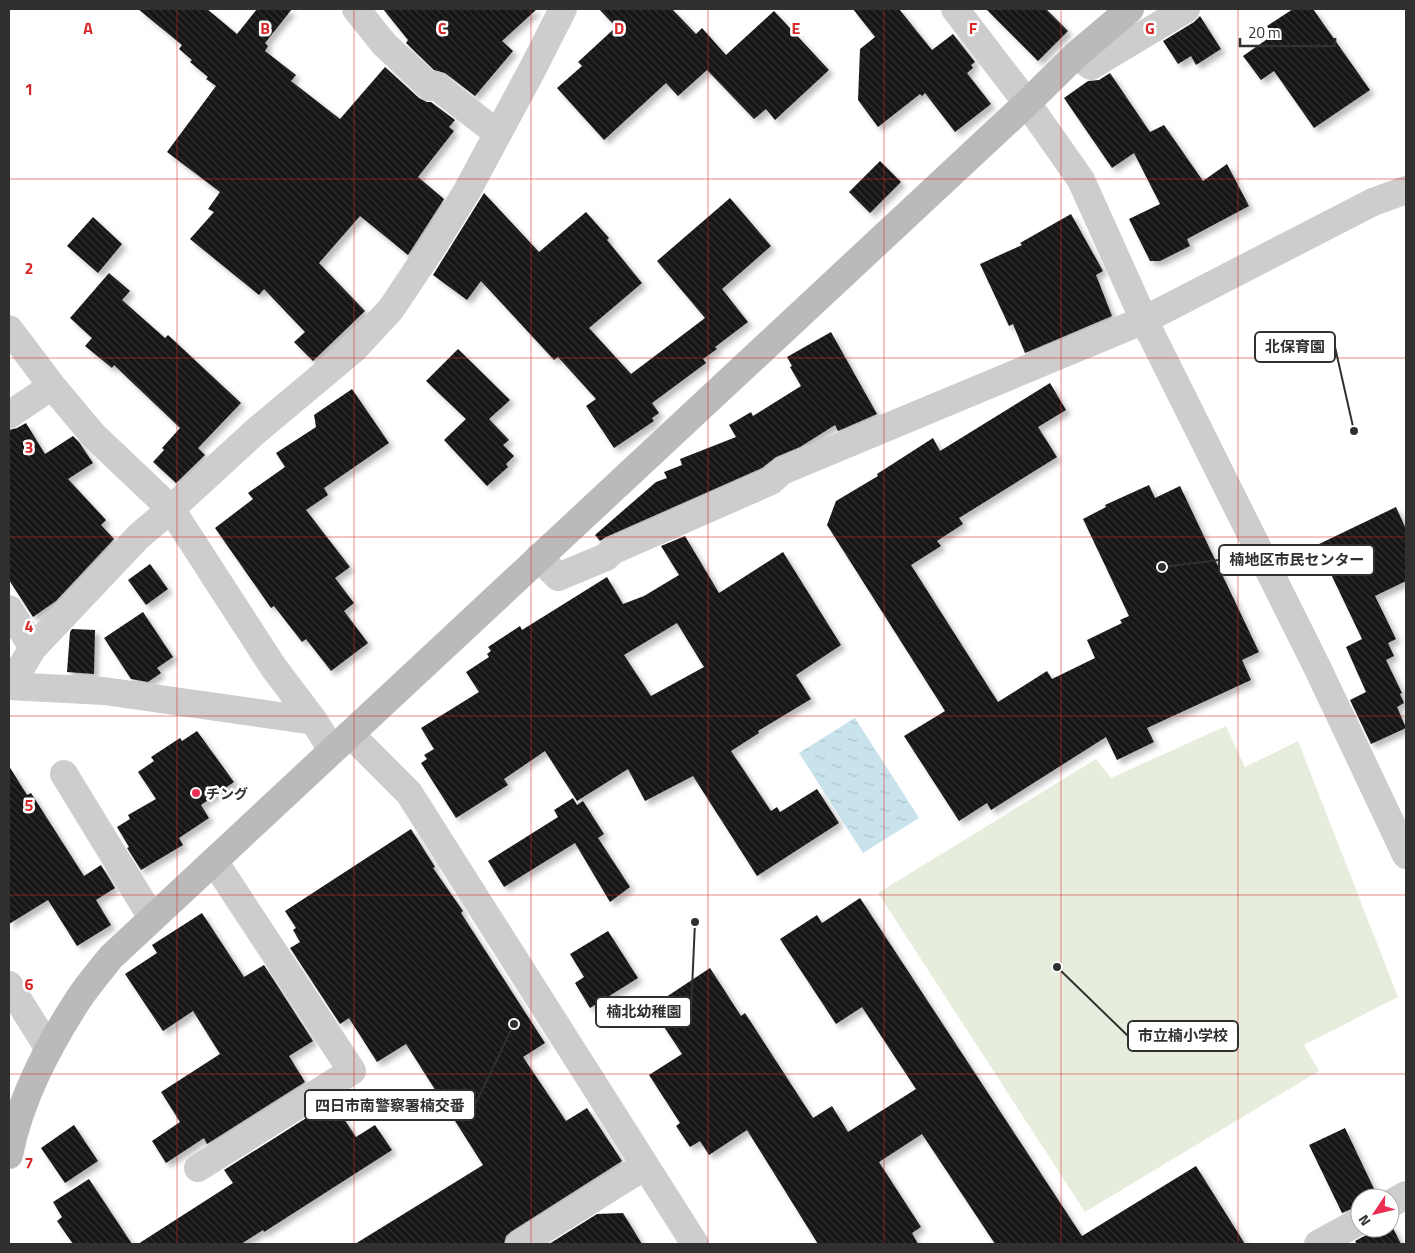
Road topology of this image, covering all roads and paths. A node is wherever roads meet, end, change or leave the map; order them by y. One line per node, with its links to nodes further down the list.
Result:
1 (356, 9): 8 (street)
2 (563, 9): 8 (street)
3 (955, 9): 7 (street)
4 (1130, 9): 6 (street)
5 (1186, 9): 6 (street)
6 (1076, 55): 7 (street)
7 (1027, 102): 10 (street); 15 (street)
8 (497, 133): 14 (street)
9 (1406, 190): 10 (street)
10 (1144, 320): 15 (street); 22 (street)
11 (9, 329): 12 (street)
12 (52, 386): 13 (street); 14 (street)
13 (9, 415)
14 (171, 509): 17 (street); 19 (street)
15 (540, 557): 20 (street)
16 (9, 609): 17 (street)
17 (34, 648): 18 (street)
18 (9, 686): 19 (street)
19 (314, 721): 20 (street)
20 (341, 742): 23 (street); 28 (street)
21 (64, 774): 24 (street)
22 (1406, 855)
23 (214, 861): 24 (street); 29 (street)
24 (152, 918): 26 (street)
25 (9, 985): 26 (street)
26 (49, 1049): 27 (street)
27 (9, 1155)
28 (645, 1166): 31 (street); 32 (street)
29 (198, 1168)
30 (1350, 1226): 33 (street)
31 (520, 1244)
32 (695, 1244)
33 (1318, 1244)

